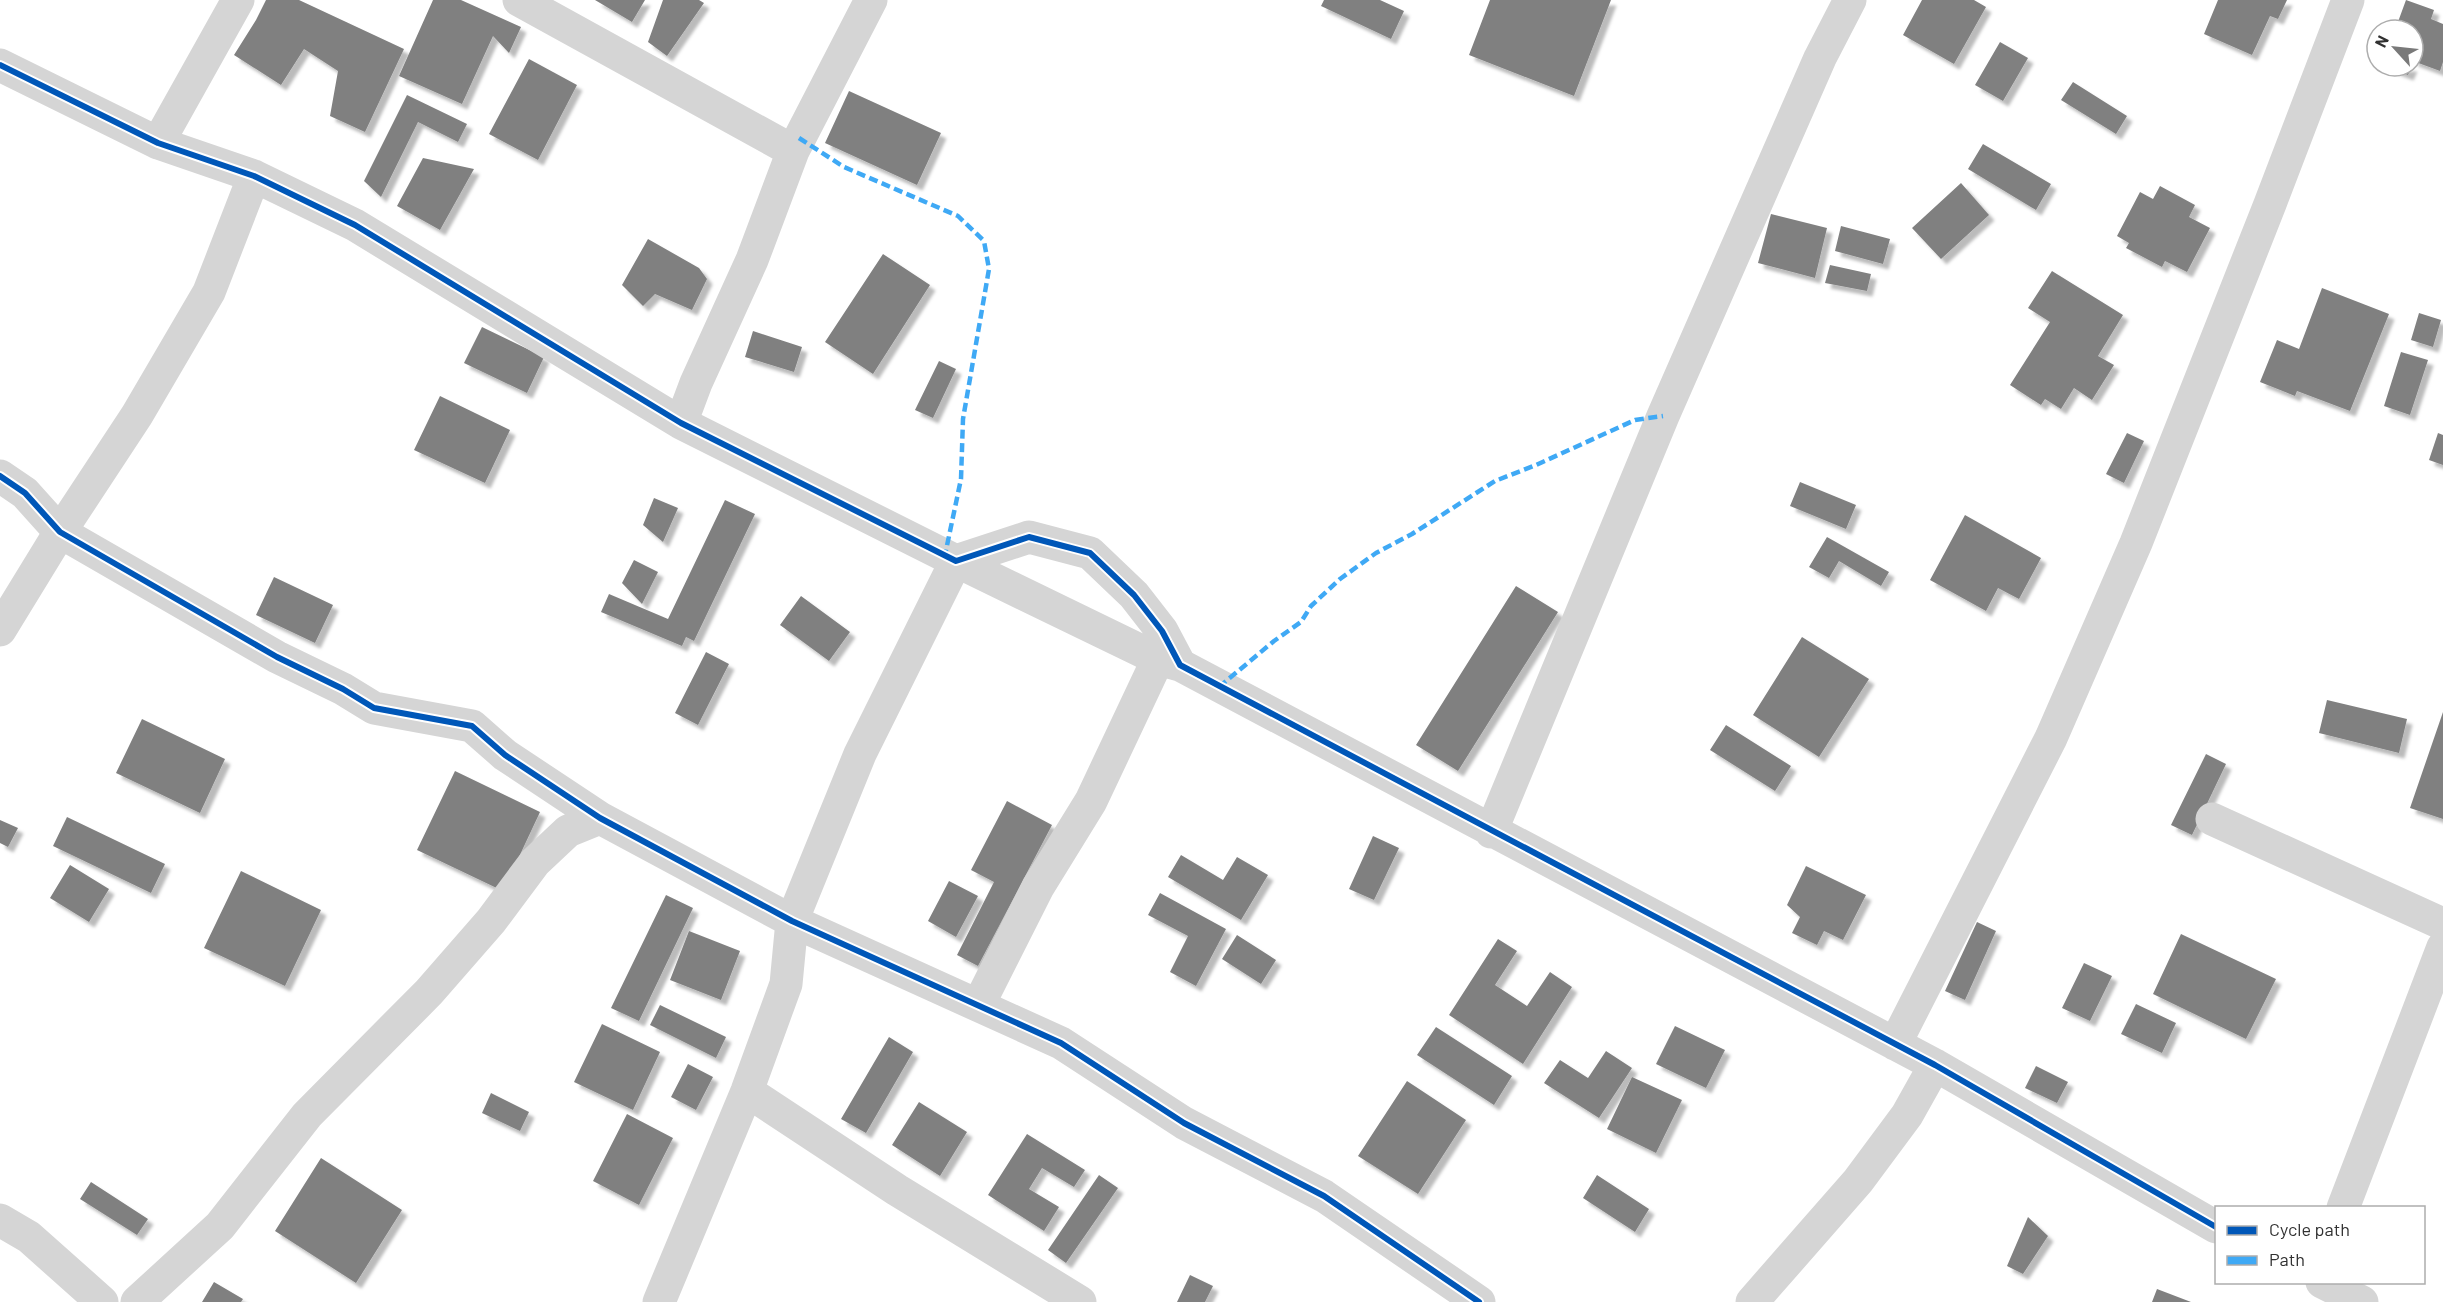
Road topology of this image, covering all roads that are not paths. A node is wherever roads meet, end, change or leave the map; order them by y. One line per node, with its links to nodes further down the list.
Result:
1 (238, 0): 7 (street)
2 (519, 0): 8 (street)
3 (871, 0): 8 (street)
4 (1850, 0): 18 (street)
5 (2348, 0): 23 (street)
6 (0, 65): 7 (street)
7 (158, 143): 9 (street)
8 (793, 151): 10 (street)
9 (254, 176): 10 (street); 12 (street)
10 (681, 423): 13 (street)
11 (0, 476): 12 (street)
12 (60, 532): 14 (street); 16 (street)
13 (956, 561): 15 (street); 15 (street); 19 (street)
14 (0, 630)
15 (1169, 662): 18 (street); 22 (street)
16 (600, 818): 19 (street); 32 (street)
17 (2212, 819): 20 (street)
18 (1491, 832): 23 (street)
19 (792, 921): 22 (street); 25 (street)
20 (2443, 924)
21 (2443, 947): 26 (street)
22 (979, 1004): 35 (street)
23 (1895, 1044): 24 (street)
24 (1935, 1065): 28 (street); 36 (street)
25 (747, 1091): 33 (street); 34 (street)
26 (2342, 1206)
27 (0, 1220): 31 (street)
28 (2215, 1226)
29 (2326, 1284): 37 (street)
30 (2368, 1284): 38 (street)
31 (102, 1302)
32 (137, 1302)
33 (659, 1302)
34 (1080, 1302)
35 (1479, 1302)
36 (1752, 1302)
37 (2362, 1302)
38 (2379, 1302)

